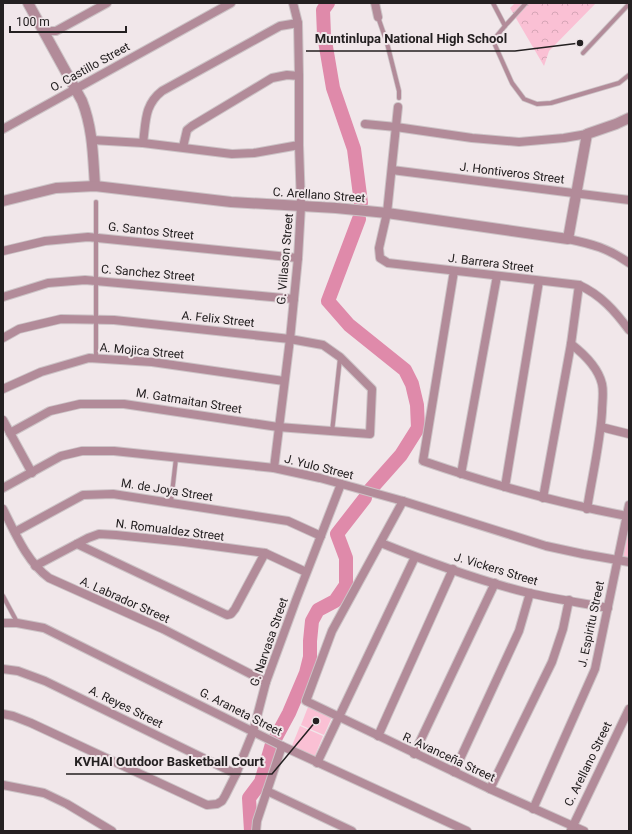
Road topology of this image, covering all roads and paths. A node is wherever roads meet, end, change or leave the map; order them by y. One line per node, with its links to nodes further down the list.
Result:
1 (28, 3): 12 (street)
2 (107, 3): 12 (street)
3 (231, 3): 16 (street, O. Castillo Street)
4 (293, 3): 10 (street, G. Villason Street)
5 (375, 3): 9 (street)
6 (493, 3): 11 (lane)
7 (526, 3): 11 (lane)
8 (629, 4): 13 (lane)
9 (378, 17): 17 (lane)
10 (298, 23): 15 (street, G. Villason Street); 25 (street)
11 (505, 26): 14 (lane)
12 (43, 28): 16 (street)
13 (583, 53)
14 (629, 75)
15 (299, 76): 26 (street, G. Villason Street); 27 (street)
16 (75, 88): 22 (street, O. Castillo Street); 24 (street)
17 (400, 98)
18 (398, 107): 21 (street)
19 (629, 118): 23 (street)
20 (365, 124): 21 (street)
21 (396, 127): 23 (street); 28 (street)
22 (3, 129)
23 (587, 134): 30 (street)
24 (92, 140): 25 (street); 29 (street)
25 (143, 143): 27 (street)
26 (299, 145): 27 (street); 34 (street, G. Villason Street)
27 (183, 148)
28 (392, 170): 30 (street, J. Hontiveros Street); 35 (street)
29 (94, 186): 32 (street, C. Arellano Street); 34 (street, C. Arellano Street)
30 (576, 193): 31 (street, J. Hontiveros Street); 37 (street)
31 (629, 200)
32 (3, 201)
33 (96, 202): 36 (lane)
34 (301, 206): 35 (street, C. Arellano Street); 39 (street, G. Villason Street)
35 (387, 213): 37 (street, C. Arellano Street); 41 (street, J. Barrera Street)
36 (97, 238): 38 (street, G. Santos Street); 39 (street, G. Santos Street); 43 (lane)
37 (568, 239): 40 (street, C. Arellano Street)
38 (3, 251)
39 (298, 258): 47 (street, G. Villason Street)
40 (629, 263)
41 (454, 271): 42 (street, J. Barrera Street); 67 (street)
42 (497, 276): 44 (street, J. Barrera Street); 67 (street)
43 (96, 280): 46 (street, C. Sanchez Street); 47 (street, C. Sanchez Street); 48 (lane)
44 (538, 281): 45 (street, J. Barrera Street); 69 (street)
45 (579, 285): 49 (street, J. Barrera Street); 52 (street)
46 (3, 297)
47 (294, 299): 51 (street, G. Villason Street)
48 (97, 319): 50 (street, A. Felix Street); 51 (street, A. Felix Street); 54 (lane)
49 (629, 330)
50 (3, 338)
51 (290, 338): 53 (street, A. Felix Street); 55 (street, G. Villason Street)
52 (571, 344): 59 (street); 71 (street)
53 (340, 357): 60 (lane); 62 (street, A. Felix Street)
54 (96, 358): 55 (street, A. Mojica Street); 56 (street, A. Mojica Street)
55 (284, 381): 58 (street, G. Villason Street)
56 (3, 389)
57 (3, 420): 61 (street)
58 (278, 427): 60 (street, M. Gatmaitan Street); 61 (street, M. Gatmaitan Street); 65 (street, G. Villason Street)
59 (601, 427): 63 (street); 76 (street)
60 (332, 432): 62 (street, M. Gatmaitan Street)
61 (10, 433): 66 (street)
62 (370, 434)
63 (629, 434)
64 (176, 458): 65 (street, J. Yulo Street); 66 (street, J. Yulo Street); 73 (lane)
65 (274, 468): 68 (street, J. Yulo Street)
66 (32, 473): 70 (street, J. Yulo Street)
67 (461, 474): 69 (street)
68 (341, 484): 72 (street, J. Yulo Street); 79 (street, G. Narvasa Street)
69 (505, 487): 71 (street)
70 (3, 488)
71 (543, 498): 76 (street)
72 (403, 501): 80 (street); 84 (street, J. Yulo Street)
73 (171, 502): 78 (street, M. de Joya Street); 79 (street, M. de Joya Street)
74 (629, 505): 77 (street, J. Espiritu Street)
75 (3, 509): 78 (street, A. Labrador Street)
76 (586, 509): 77 (street)
77 (627, 516): 84 (street, J. Espiritu Street)
78 (15, 532): 86 (street, A. Labrador Street)
79 (320, 536): 88 (street, G. Narvasa Street)
80 (381, 543): 83 (street, J. Vickers Street); 100 (street, R. Avanceña Street)
81 (77, 544): 82 (street, N. Romualdez Street); 82 (street); 86 (street, N. Romualdez Street)
82 (265, 553): 88 (street, N. Romualdez Street)
83 (415, 557): 87 (street, J. Vickers Street); 100 (street)
84 (617, 560): 85 (street, J. Yulo Street); 93 (street, J. Espiritu Street)
85 (629, 562)
86 (35, 566): 97 (street, A. Labrador Street)
87 (454, 569): 89 (street, J. Vickers Street); 102 (street)
88 (306, 572): 97 (street, G. Narvasa Street)
89 (495, 583): 90 (street, J. Vickers Street); 104 (street)
90 (530, 593): 92 (street, J. Vickers Street); 106 (street)
91 (3, 596): 95 (lane)
92 (569, 600): 93 (street, J. Vickers Street); 109 (street)
93 (608, 608): 111 (street, J. Espiritu Street)
94 (3, 623): 95 (street, G. Araneta Street)
95 (17, 623): 101 (street, G. Araneta Street)
96 (3, 670): 107 (street, A. Reyes Street)
97 (266, 682): 101 (street, G. Narvasa Street)
98 (629, 709): 112 (street, C. Arellano Street)
99 (3, 714): 107 (street, G. Narvasa Street)
100 (339, 717): 102 (street, R. Avanceña Street); 105 (street)
101 (253, 732): 103 (street, G. Araneta Street); 107 (street, G. Narvasa Street)
102 (378, 736): 104 (street, R. Avanceña Street)
103 (282, 746): 105 (street, G. Araneta Street); 110 (street)
104 (414, 754): 106 (street, R. Avanceña Street)
105 (317, 762): 116 (street, G. Araneta Street)
106 (454, 772): 109 (street, R. Avanceña Street)
107 (236, 774)
108 (3, 786): 113 (street)
109 (490, 790): 111 (street, R. Avanceña Street)
110 (267, 791): 114 (street); 115 (street)
111 (533, 809): 112 (street, R. Avanceña Street)
112 (572, 828): 117 (street, R. Avanceña Street)
113 (112, 831)
114 (256, 831)
115 (352, 831)
116 (467, 831)
117 (584, 831)

